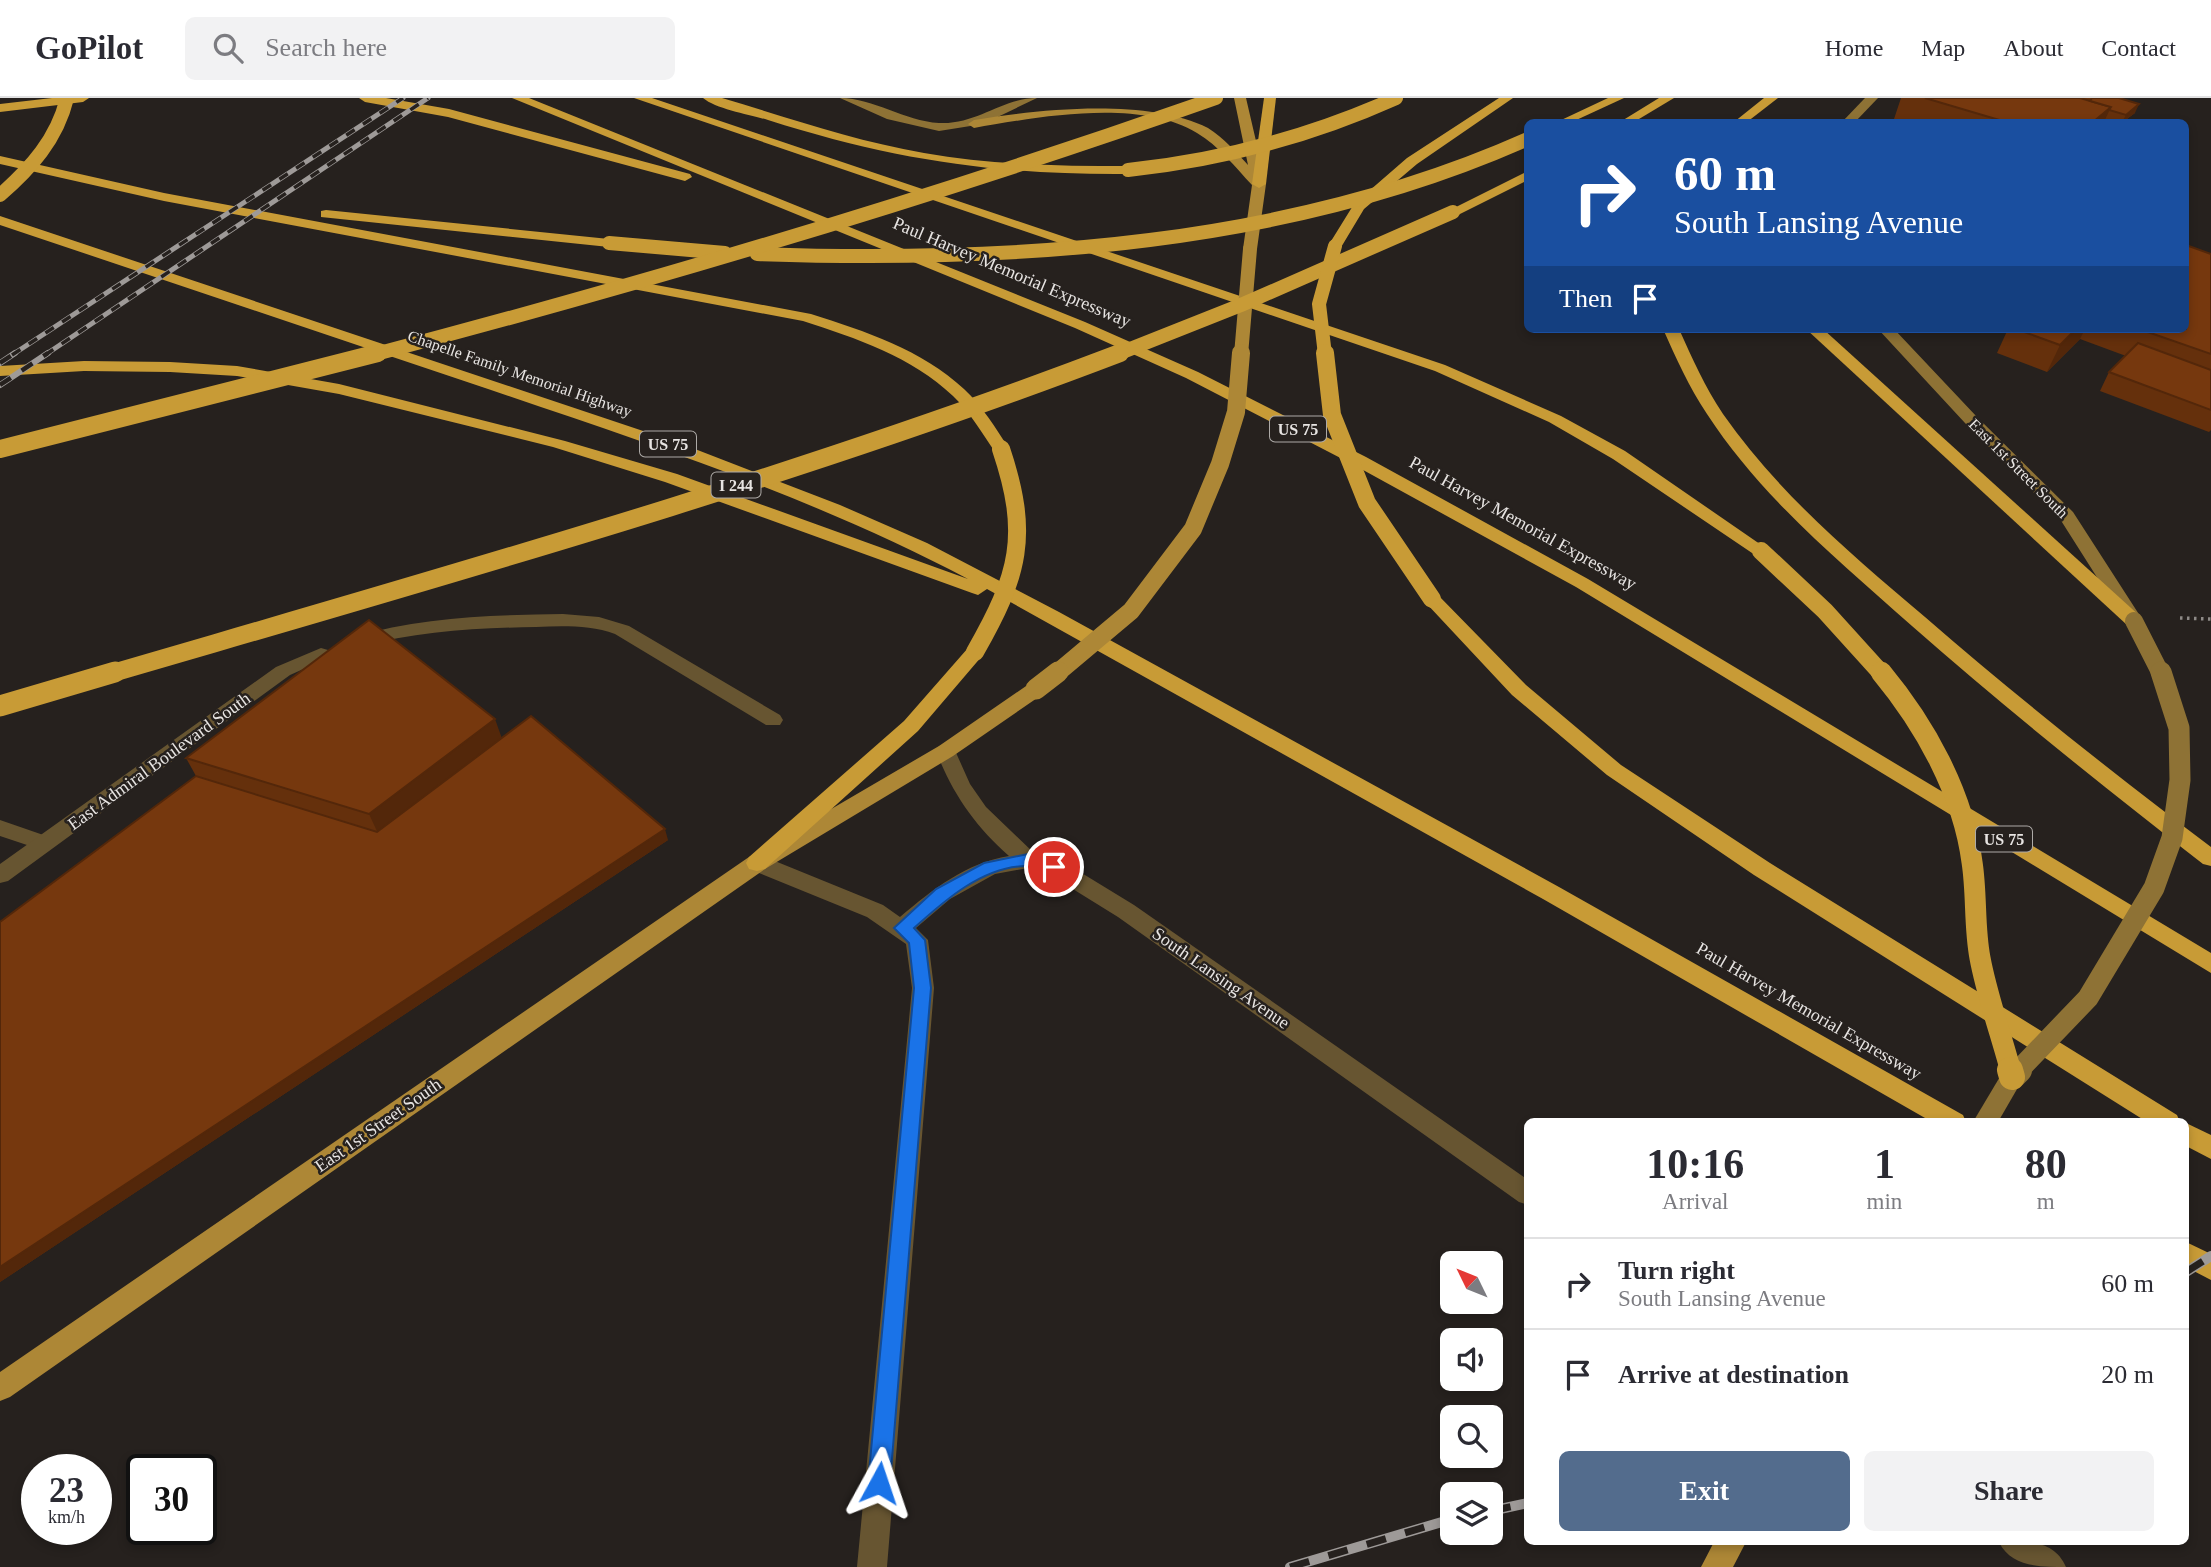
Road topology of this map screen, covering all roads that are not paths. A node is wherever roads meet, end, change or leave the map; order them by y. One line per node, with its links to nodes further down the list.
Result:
1 (66, 98): 30 (highway, bridge)
2 (83, 98): 19 (highway)
3 (365, 98): 32 (highway)
4 (519, 98): 32 (highway, US 75)
5 (640, 98): 52 (highway, bridge)
6 (709, 98): 12 (highway, bridge)
7 (846, 98): 25 (street)
8 (1031, 98): 25 (street)
9 (1216, 98): 38 (highway, bridge)
10 (1240, 98): 29 (main road)
11 (1270, 98): 29 (highway)
12 (1396, 98)
13 (1507, 98): 55 (highway, bridge)
14 (1618, 98): 20 (highway)
15 (1668, 98): 21 (highway)
16 (1772, 98): 22 (highway)
17 (1778, 98): 23 (highway)
18 (1872, 98): 24 (street)
19 (0, 108)
20 (1570, 119)
21 (1631, 119)
22 (1744, 119)
23 (1769, 119)
24 (1851, 119)
25 (974, 124): 29 (main road)
26 (1524, 141): 31 (highway, bridge)
27 (0, 160): 31 (highway)
28 (1524, 177): 41 (highway, I 244, bridge)
29 (1259, 184): 43 (main road, East 1st Street South, bridge)
30 (0, 195)
31 (164, 197): 48 (highway, bridge)
32 (772, 199): 51 (highway, Paul Harvey Memorial Expressway / US 75)
33 (0, 220): 39 (highway, Chapelle Family Memorial Highway / US 75)
34 (1673, 333): 46 (highway)
35 (1818, 333): 40 (highway)
36 (1890, 333): 40 (street, East 1st Street South)
37 (0, 371): 39 (highway)
38 (0, 449)
39 (1052, 616): 53 (highway, Paul Harvey Memorial Expressway / US 75)
40 (2134, 621): 52 (street, East 1st Street South, bridge)
41 (0, 706)
42 (774, 720): 45 (street, East Admiral Boulevard South)
43 (946, 751): 47 (street); 48 (main road, East 1st Street South)
44 (0, 828): 45 (street)
45 (45, 843): 49 (street, East Admiral Boulevard South)
46 (2211, 858)
47 (1028, 860): 50 (street, South Lansing Avenue); 58 (street, South Lansing Avenue)
48 (757, 863): 50 (street); 61 (main road, East 1st Street South)
49 (0, 875)
50 (902, 928): 64 (street)
51 (2211, 964)
52 (2012, 1077): 54 (street, East 1st Street South)
53 (1947, 1118)
54 (1987, 1118)
55 (2162, 1118)
56 (2189, 1135): 57 (highway)
57 (2211, 1148)
58 (1524, 1191)
59 (2189, 1256): 60 (highway)
60 (2211, 1268)
61 (0, 1388)
62 (1729, 1545): 65 (main road)
63 (2018, 1545): 66 (street)
64 (872, 1567)
65 (1716, 1567)
66 (2051, 1567)

